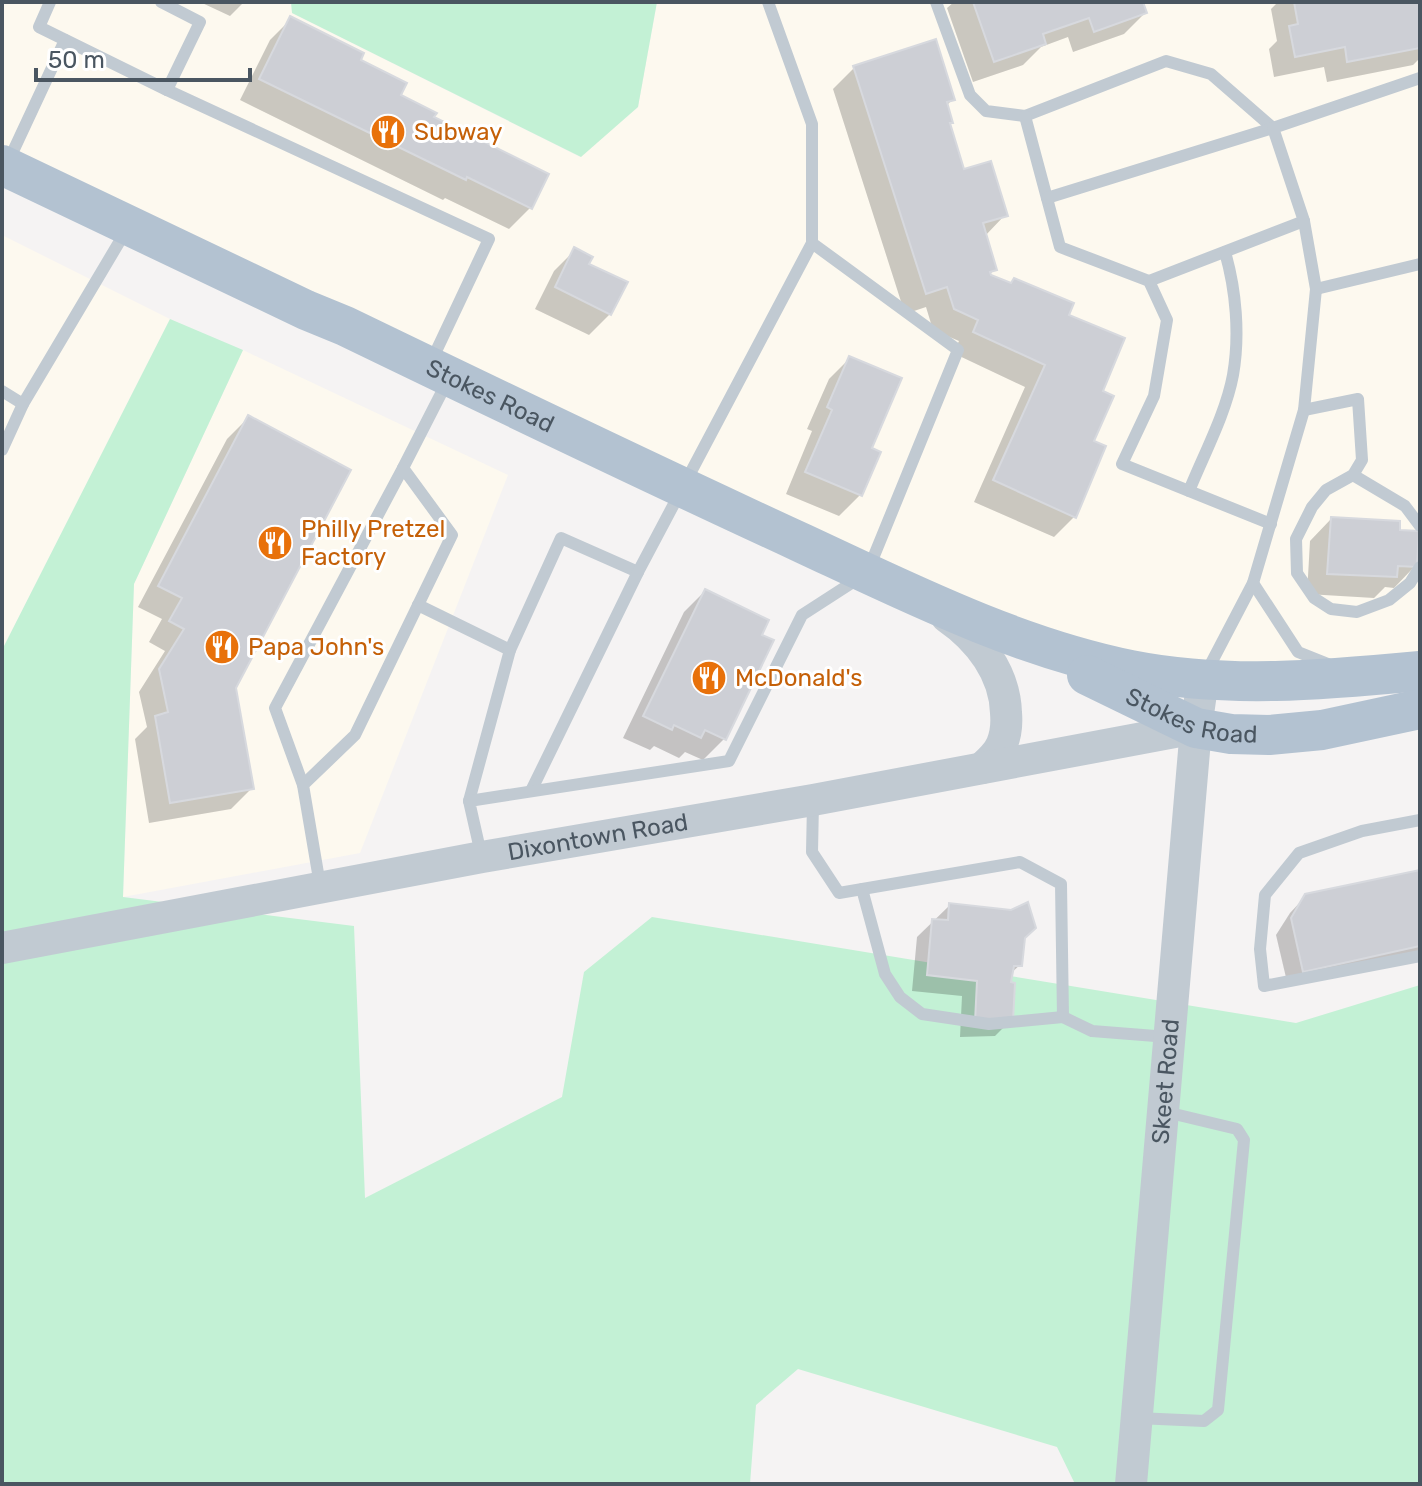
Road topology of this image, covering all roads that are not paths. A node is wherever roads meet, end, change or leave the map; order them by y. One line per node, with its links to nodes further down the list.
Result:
1 (50, 2): 5 (lane)
2 (161, 2): 7 (lane)
3 (768, 2): 14 (lane)
4 (936, 2): 8 (lane)
5 (65, 40): 7 (lane); 10 (lane)
6 (1420, 78): 9 (lane)
7 (167, 90): 19 (lane)
8 (1025, 116): 9 (lane); 11 (lane)
9 (1273, 128): 11 (lane); 12 (lane)
10 (3, 169): 13 (main road, Stokes Road)
11 (1047, 198): 17 (lane)
12 (1304, 221): 15 (lane); 18 (lane)
13 (129, 225): 19 (main road, Stokes Road); 21 (lane)
14 (812, 243): 26 (lane); 32 (lane)
15 (1225, 252): 17 (lane); 27 (lane)
16 (1420, 264): 18 (lane)
17 (1149, 281): 27 (lane)
18 (1316, 289): 22 (lane)
19 (440, 372): 24 (lane); 26 (main road, Stokes Road)
20 (2, 391): 21 (lane)
21 (23, 404): 23 (lane)
22 (1304, 410): 25 (lane); 28 (lane)
23 (2, 450)
24 (403, 468): 35 (lane); 45 (lane)
25 (1353, 475): 29 (lane); 30 (lane)
26 (682, 488): 31 (lane); 32 (main road, Stokes Road)
27 (1189, 491): 28 (lane)
28 (1271, 524): 33 (lane)
29 (1420, 526)
30 (1420, 567)
31 (638, 572): 37 (lane); 46 (lane)
32 (867, 573): 34 (main road, Stokes Road); 46 (lane)
33 (1253, 583): 39 (lane); 40 (lane)
34 (914, 594): 36 (main road, Stokes Road); 44 (street)
35 (418, 605): 37 (lane); 45 (lane)
36 (979, 622): 40 (main road, Stokes Road); 43 (main road, Stokes Road)
37 (510, 650): 48 (lane)
38 (1420, 671): 39 (main road, Stokes Road)
39 (1361, 677): 40 (main road, Stokes Road)
40 (1203, 679): 43 (street, Skeet Road)
41 (1420, 685): 43 (main road)
42 (1420, 709): 43 (main road, Stokes Road)
43 (1196, 728): 44 (street, Dixontown Road); 56 (street, Skeet Road)
44 (982, 768): 47 (street, Dixontown Road)
45 (303, 785): 51 (lane)
46 (531, 791): 48 (lane)
47 (813, 800): 50 (street, Dixontown Road); 52 (lane)
48 (469, 801): 50 (lane)
49 (1420, 820): 54 (lane)
50 (482, 857): 51 (street, Dixontown Road)
51 (321, 888): 53 (street, Dixontown Road)
52 (862, 889): 55 (lane); 55 (lane)
53 (2, 948)
54 (1420, 956)
55 (1063, 1017): 56 (lane)
56 (1170, 1037): 57 (street, Skeet Road)
57 (1163, 1111): 58 (street, Skeet Road); 58 (lane)
58 (1137, 1418): 59 (street, Skeet Road)
59 (1131, 1484)

